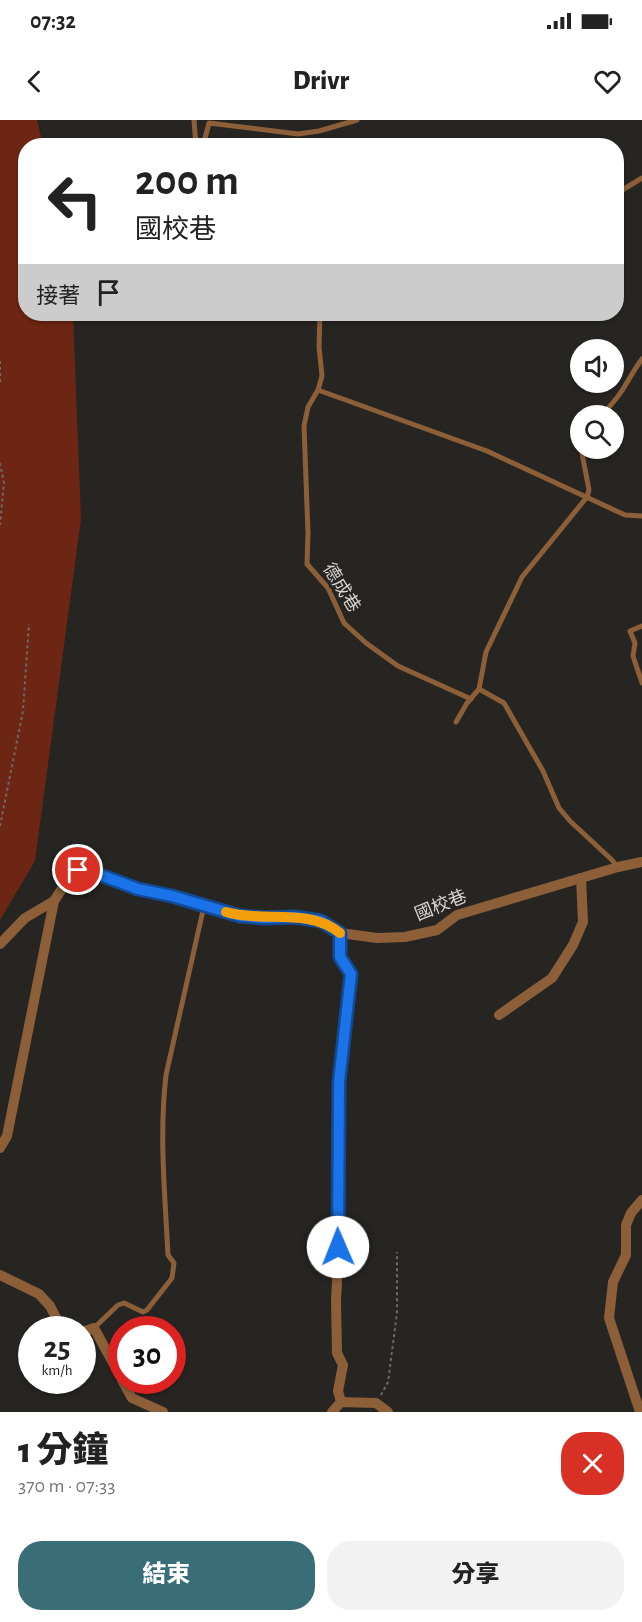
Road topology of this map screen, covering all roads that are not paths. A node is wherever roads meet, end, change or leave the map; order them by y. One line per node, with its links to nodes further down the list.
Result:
1 (194, 120): 3 (lane)
2 (357, 120): 4 (lane)
3 (195, 138)
4 (205, 138)
5 (642, 178): 6 (lane)
6 (624, 189)
7 (320, 321): 9 (lane, 德成巷)
8 (642, 359): 10 (lane)
9 (318, 390): 12 (lane); 17 (lane, 德成巷)
10 (611, 405)
11 (584, 459): 12 (lane)
12 (587, 498): 13 (lane); 16 (lane)
13 (642, 516)
14 (642, 626): 15 (lane)
15 (642, 683)
16 (479, 689): 17 (lane); 20 (lane)
17 (471, 699): 18 (lane)
18 (456, 722)
19 (642, 862): 20 (street, 國校巷)
20 (618, 867): 21 (street, 國校巷)
21 (581, 878): 24 (street, 國校巷); 26 (street)
22 (54, 901): 23 (street, 國校巷); 25 (street, 國校巷); 27 (street)
23 (204, 906): 24 (street, 國校巷); 31 (lane)
24 (340, 933): 35 (street)
25 (0, 944)
26 (499, 1015)
27 (0, 1149)
28 (642, 1200): 39 (street)
29 (0, 1275): 30 (street)
30 (55, 1316)
31 (96, 1326)
32 (96, 1332): 33 (street)
33 (108, 1354)
34 (130, 1394): 36 (street)
35 (341, 1402): 37 (street); 38 (street)
36 (163, 1412)
37 (332, 1412)
38 (388, 1412)
39 (640, 1412)

